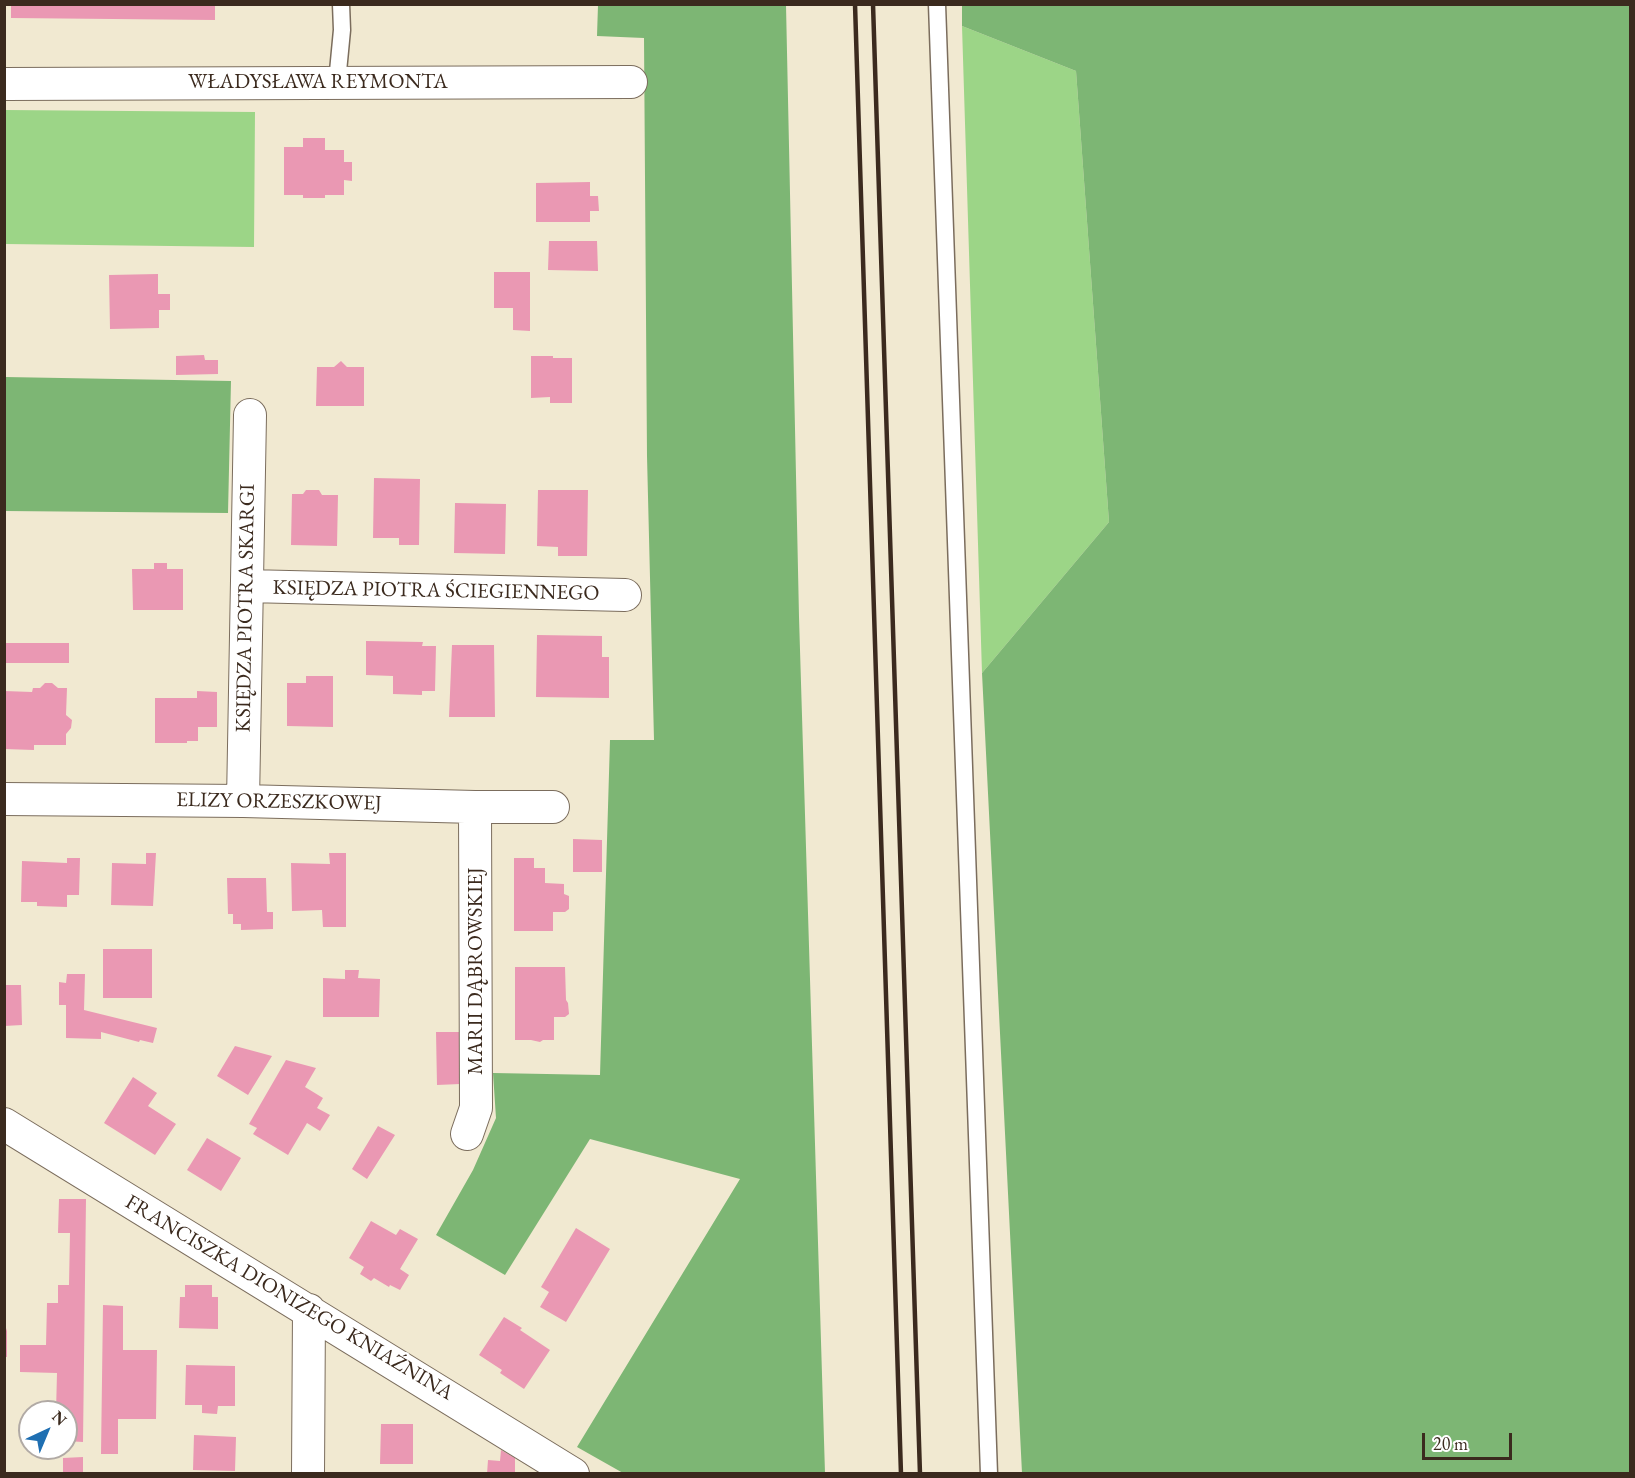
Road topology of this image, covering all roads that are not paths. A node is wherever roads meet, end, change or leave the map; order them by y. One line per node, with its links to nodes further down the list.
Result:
1 (341, 4): 3 (lane)
2 (938, 4): 18 (lane)
3 (337, 82): 4 (street, WŁADYSŁAWA REYMONTA); 5 (street, WŁADYSŁAWA REYMONTA)
4 (631, 82)
5 (4, 84)
6 (250, 415): 7 (street, KSIĘDZA PIOTRA SKARGI)
7 (247, 586): 8 (street, KSIĘDZA PIOTRA ŚCIEGIENNEGO); 10 (street, KSIĘDZA PIOTRA SKARGI)
8 (626, 595)
9 (4, 799): 10 (street, ELIZY ORZESZKOWEJ)
10 (243, 801): 11 (street, ELIZY ORZESZKOWEJ)
11 (475, 807): 12 (street, ELIZY ORZESZKOWEJ); 14 (street, MARII DĄBROWSKIEJ)
12 (553, 807)
13 (4, 1124): 15 (street, FRANCISZKA DIONIZEGO KNIAŹNINA)
14 (466, 1134)
15 (309, 1310): 16 (street); 17 (street, FRANCISZKA DIONIZEGO KNIAŹNINA)
16 (308, 1473)
17 (573, 1473)
18 (989, 1473)

